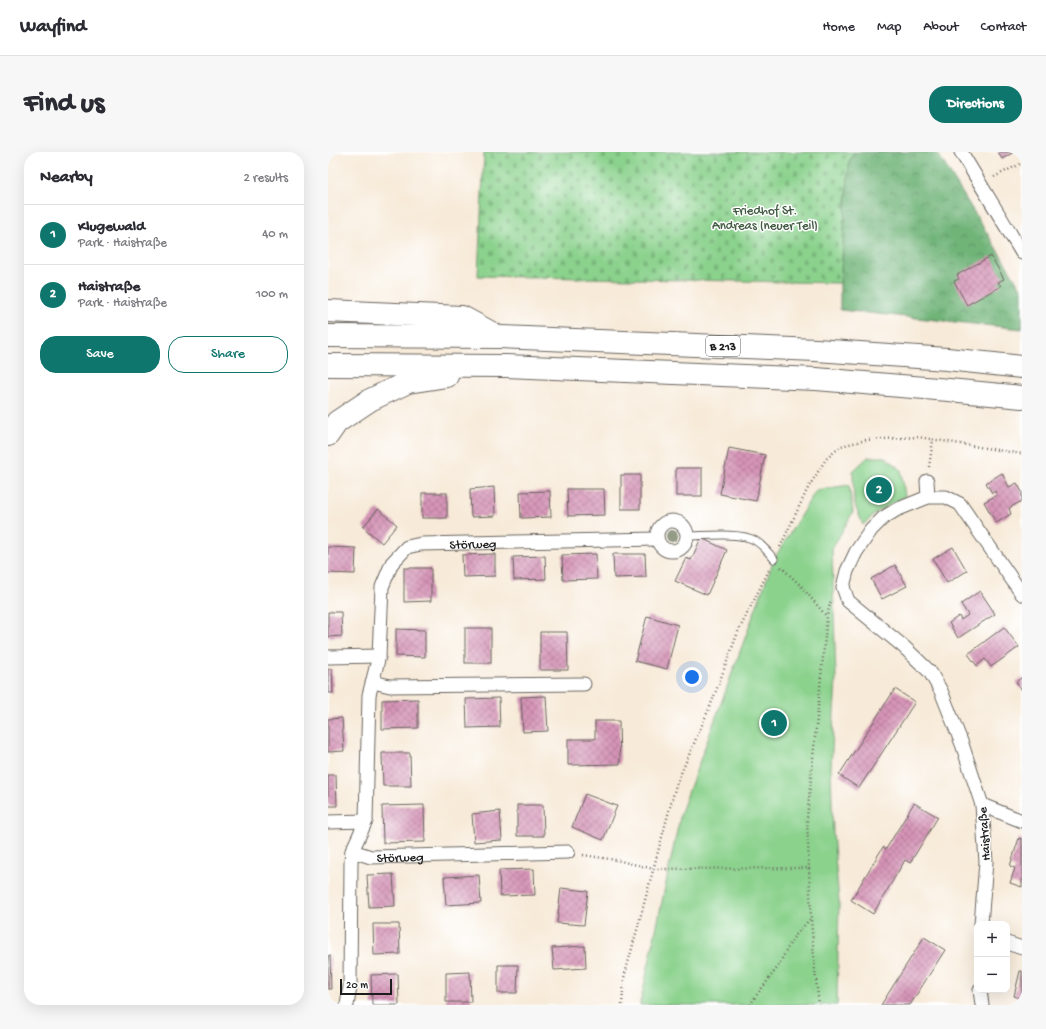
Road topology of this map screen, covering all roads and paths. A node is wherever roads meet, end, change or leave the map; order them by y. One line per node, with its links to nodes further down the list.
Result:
1 (961, 152): 4 (street)
2 (1022, 163): 3 (path)
3 (1001, 173)
4 (1022, 253)
5 (328, 311): 7 (highway, B 213)
6 (328, 336): 7 (highway, B 213)
7 (500, 337): 10 (highway, B 213)
8 (328, 364): 9 (highway, B 213)
9 (506, 366): 11 (highway, B 213); 12 (highway, B 213)
10 (1022, 367)
11 (1022, 397)
12 (328, 435)
13 (933, 440): 14 (path); 15 (path); 19 (path)
14 (1022, 454)
15 (927, 481): 16 (street)
16 (928, 497): 20 (street); 21 (street)
17 (688, 536): 18 (street); 18 (street); 19 (lane)
18 (657, 539): 23 (street, Störweg)
19 (774, 559): 22 (path); 34 (path)
20 (843, 587): 22 (path); 27 (street, Haistraße)
21 (1022, 594)
22 (827, 617): 33 (path)
23 (379, 656): 24 (street); 25 (street, Störweg)
24 (328, 657)
25 (373, 682): 26 (street); 29 (street, Störweg)
26 (584, 684)
27 (982, 804): 28 (street); 36 (street, Haistraße)
28 (1022, 820)
29 (366, 821): 30 (street); 31 (street, Störweg)
30 (328, 822)
31 (352, 851): 32 (street, Störweg); 40 (street, Störweg)
32 (568, 852): 34 (path)
33 (810, 868): 34 (path); 35 (path)
34 (654, 869): 41 (path)
35 (811, 918): 42 (path); 43 (path)
36 (981, 921)
37 (1010, 944): 38 (street)
38 (1022, 948)
39 (980, 993): 44 (street)
40 (347, 1005)
41 (622, 1005)
42 (750, 1005)
43 (819, 1005)
44 (982, 1005)

